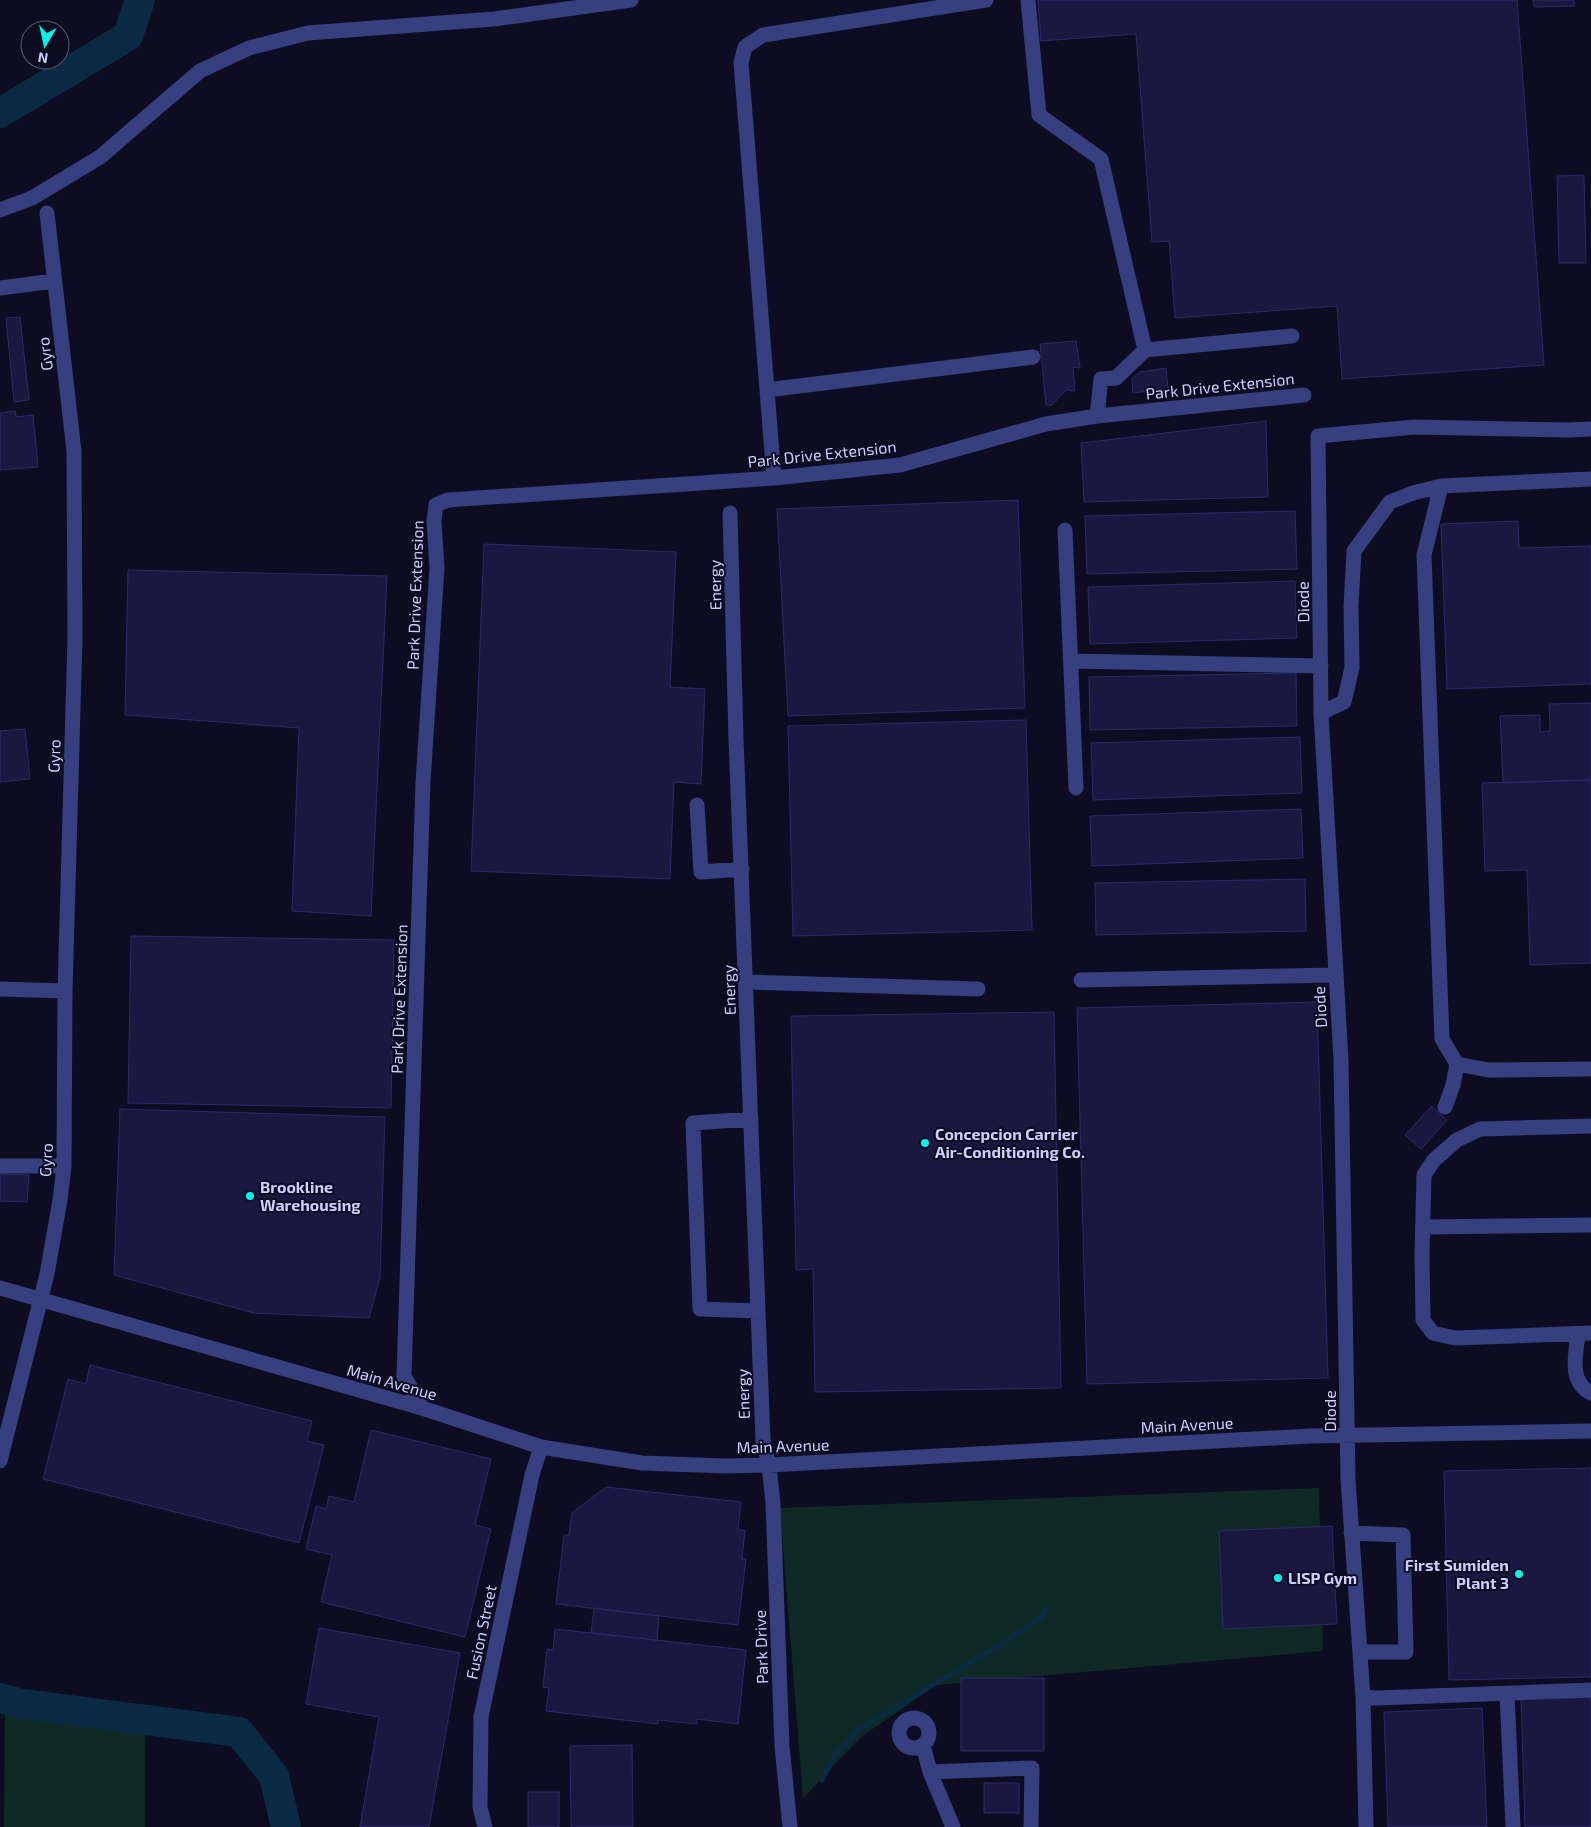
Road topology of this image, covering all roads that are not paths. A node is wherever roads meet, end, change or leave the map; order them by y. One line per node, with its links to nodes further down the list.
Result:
1 (631, 0): 5 (street)
2 (986, 0): 4 (street)
3 (1028, 0): 10 (street)
4 (959, 2): 12 (street)
5 (0, 210)
6 (47, 213): 7 (street, Gyro)
7 (54, 281): 8 (street); 32 (street, Gyro)
8 (0, 288)
9 (1292, 336): 10 (street)
10 (1145, 350): 14 (street)
11 (1033, 357): 12 (street)
12 (767, 390): 16 (street)
13 (1304, 395): 14 (street, Park Drive Extension)
14 (1097, 416): 16 (street, Park Drive Extension)
15 (1591, 429): 22 (street, Diode)
16 (774, 478): 47 (street, Park Drive Extension)
17 (1591, 478): 18 (street)
18 (1442, 486): 23 (street); 33 (street)
19 (730, 512): 26 (street, Energy)
20 (1065, 530): 21 (street)
21 (1071, 661): 22 (street); 24 (street)
22 (1321, 666): 23 (street, Diode)
23 (1322, 713): 27 (street, Diode)
24 (1076, 788)
25 (697, 805): 26 (street)
26 (742, 869): 29 (street, Energy)
27 (1336, 975): 28 (street); 49 (street, Diode)
28 (1081, 980)
29 (746, 982): 30 (street); 36 (street, Energy)
30 (978, 988)
31 (0, 989): 32 (street)
32 (65, 991): 39 (street, Gyro)
33 (1457, 1064): 34 (street); 35 (street)
34 (1591, 1069)
35 (1445, 1107)
36 (751, 1119): 44 (street, Energy); 44 (street)
37 (1591, 1126): 41 (street)
38 (0, 1166): 39 (street)
39 (64, 1166): 43 (street, Gyro)
40 (1591, 1224): 41 (street)
41 (1423, 1227): 45 (street)
42 (0, 1288): 43 (street, Main Avenue)
43 (40, 1299): 47 (street, Main Avenue); 51 (street, Gyro)
44 (758, 1311): 52 (street, Energy)
45 (1584, 1333): 46 (street)
46 (1591, 1393)
47 (422, 1408): 50 (street, Main Avenue)
48 (1591, 1431): 49 (street, Main Avenue)
49 (1348, 1435): 52 (street, Main Avenue); 53 (street, Diode)
50 (541, 1447): 52 (street, Main Avenue); 60 (street, Fusion Street)
51 (0, 1461)
52 (769, 1465): 61 (street, Park Drive)
53 (1352, 1533): 54 (street, Diode); 54 (street)
54 (1360, 1652): 57 (street, Diode)
55 (1591, 1690): 56 (street)
56 (1507, 1694): 57 (street); 65 (street)
57 (1364, 1697): 64 (street, Diode)
58 (923, 1745): 59 (street)
59 (930, 1772): 62 (street); 63 (street)
60 (485, 1827)
61 (790, 1827)
62 (953, 1827)
63 (1031, 1827)
64 (1366, 1827)
65 (1513, 1827)

